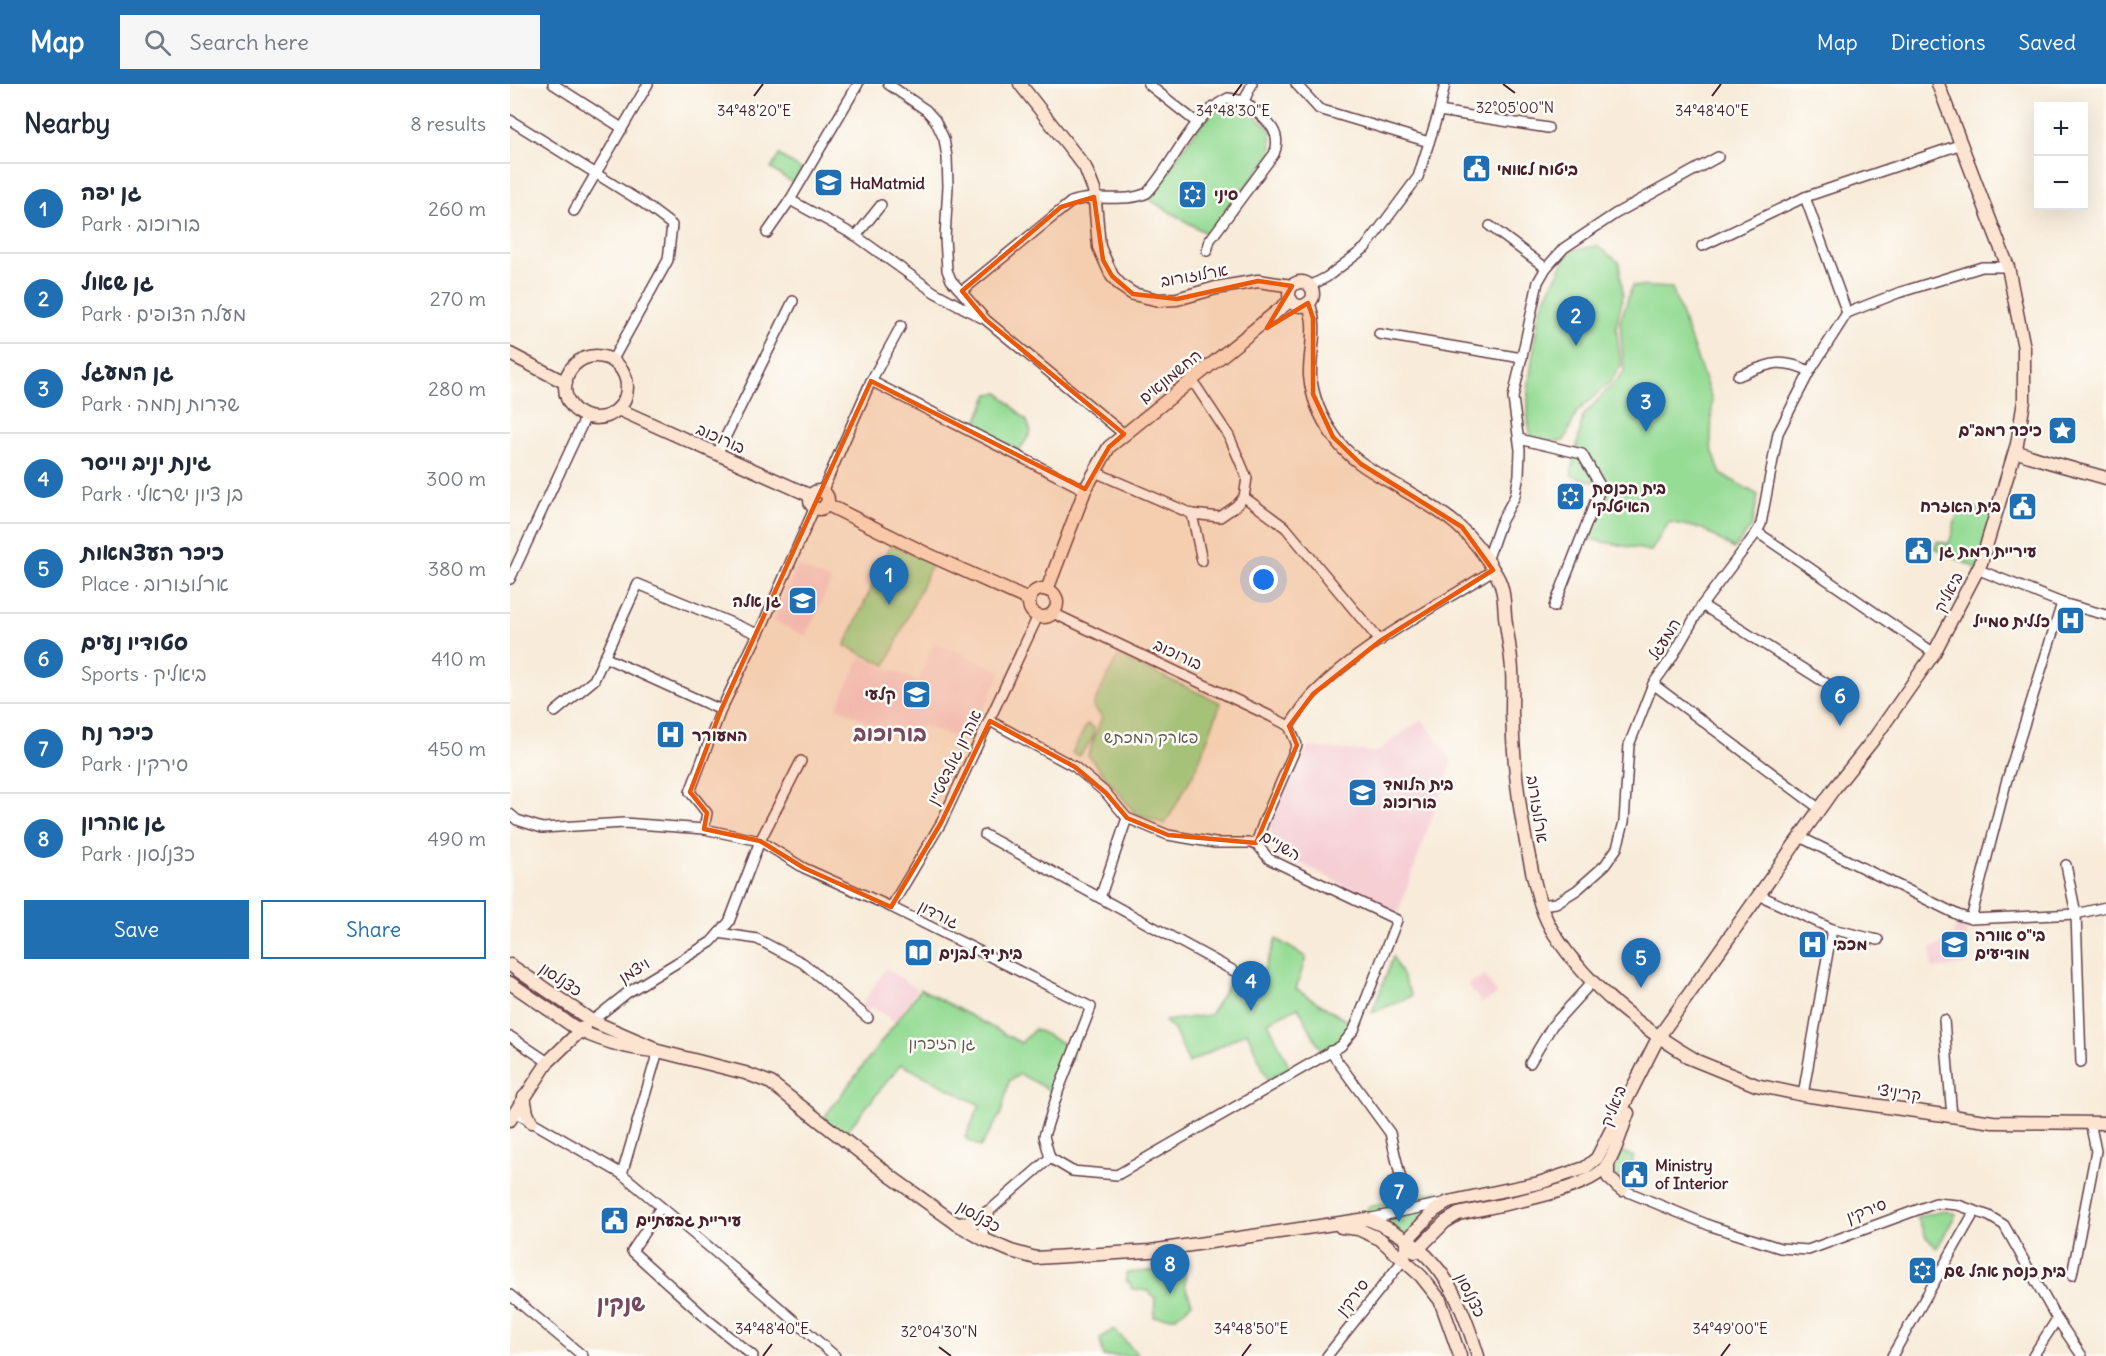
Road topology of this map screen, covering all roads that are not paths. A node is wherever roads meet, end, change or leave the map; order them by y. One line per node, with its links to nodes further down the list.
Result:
1 (553, 84): 15 (street)
2 (648, 84): 15 (street)
3 (858, 84): 23 (street)
4 (888, 84): 33 (street)
5 (1020, 84): 21 (street, ארלוזורוב)
6 (1148, 84): 14 (street)
7 (1252, 84): 11 (street)
8 (1296, 84): 17 (street)
9 (1445, 84): 12 (street)
10 (1938, 84): 18 (street, ביאליק)
11 (1244, 101): 14 (street); 30 (street)
12 (1439, 111): 16 (street); 17 (street)
13 (510, 120): 20 (street)
14 (1196, 122): 21 (street)
15 (622, 128): 20 (street)
16 (1548, 128)
17 (1429, 142): 35 (street)
18 (1962, 144): 22 (street); 31 (street, ביאליק)
19 (1718, 157): 32 (street)
20 (596, 175): 25 (street); 47 (street)
21 (1094, 197): 34 (street, ארלוזורוב); 36 (street)
22 (1805, 197): 29 (street); 41 (street)
23 (790, 200): 27 (street); 28 (street)
24 (881, 205): 28 (street)
25 (574, 211)
26 (1490, 225): 32 (street)
27 (767, 233)
28 (856, 237): 37 (street)
29 (1702, 246)
30 (1208, 250)
31 (2008, 267): 41 (street); 57 (street, ביאליק)
32 (1546, 268): 46 (street)
33 (951, 280): 36 (street); 37 (street)
34 (1292, 286): 35 (street); 38 (street)
35 (1310, 286): 40 (street)
36 (962, 291): 42 (street)
37 (934, 292): 42 (street)
38 (1291, 300): 40 (street); 50 (street, החשמונאים)
39 (793, 301): 58 (street)
40 (1308, 303): 67 (street, ארלוזורוב)
41 (1847, 314): 48 (street, המעגל)
42 (986, 320): 55 (street)
43 (901, 326): 51 (street)
44 (1379, 334): 46 (street)
45 (510, 354): 52 (street)
46 (1522, 358): 56 (street)
47 (612, 361): 52 (street); 53 (street)
48 (1810, 371): 49 (street); 65 (street, המעגל)
49 (1738, 376)
50 (1192, 380): 55 (street, החשמונאים); 62 (street)
51 (871, 381): 61 (street); 63 (street)
52 (566, 383): 54 (street)
53 (618, 409): 54 (street); 58 (street, בורוכוב)
54 (586, 416): 69 (street)
55 (1124, 434): 59 (street, החשמונאים)
56 (1519, 439): 67 (street); 74 (street)
57 (2016, 448): 60 (street); 68 (street, ביאליק)
58 (717, 454): 63 (street, בורוכוב)
59 (1095, 472): 61 (street, החשמונאים); 64 (street)
60 (2106, 478)
61 (1085, 490): 70 (street)
62 (1244, 497): 64 (street); 79 (street)
63 (818, 500): 71 (street, בורוכוב); 78 (street)
64 (1191, 514): 66 (street)
65 (1757, 532): 73 (street, המעגל); 80 (street)
66 (1202, 561)
67 (1491, 564): 79 (street); 100 (street, ארלוזורוב)
68 (1979, 570): 72 (street); 80 (street, ביאליק)
69 (510, 579)
70 (1047, 590): 71 (street); 75 (street)
71 (1029, 600): 77 (street)
72 (2062, 603): 76 (street); 104 (street)
73 (1702, 605): 82 (street, המעגל); 83 (street)
74 (1554, 607)
75 (1053, 613): 77 (street); 87 (street, בורוכוב)
76 (2106, 615)
77 (1038, 616): 86 (street, אהרון גולדשטיין)
78 (758, 634): 81 (street); 84 (street)
79 (1380, 641): 87 (street)
80 (1934, 653): 89 (street, ביאליק)
81 (604, 657): 84 (street); 85 (street)
82 (1653, 684): 89 (street); 100 (street, המעגל)
83 (1832, 687)
84 (721, 710): 92 (street)
85 (555, 712)
86 (990, 721): 91 (street, השניים); 101 (street, אהרון גולדשטיין)
87 (1289, 726): 96 (street)
88 (801, 761): 95 (street, ויצמן)
89 (1820, 809): 94 (street, ביאליק)
90 (510, 814): 92 (street, גורדון)
91 (1127, 818): 96 (street, השניים); 99 (street)
92 (704, 829): 95 (street, גורדון)
93 (985, 835): 99 (street)
94 (1800, 837): 98 (street, ביאליק); 104 (street)
95 (760, 841): 101 (street, גורדון); 106 (street, ויצמן)
96 (1256, 843): 119 (street, השניים)
97 (2066, 865): 103 (street)
98 (1759, 895): 105 (street); 117 (street, ביאליק)
99 (1100, 898): 109 (street)
100 (1540, 905): 111 (street, ארלוזורוב)
101 (891, 907): 130 (street, גורדון)
102 (2106, 907): 103 (street)
103 (2076, 914): 104 (street); 122 (street)
104 (1971, 919)
105 (1832, 929): 107 (street); 123 (street)
106 (719, 933): 112 (street); 114 (street, ויצמן)
107 (1878, 940)
108 (510, 965): 114 (street, כצנלסון)
109 (1234, 971)
110 (510, 983): 115 (street, כצנלסון)
111 (1595, 985): 117 (street, ארלוזורוב); 121 (street)
112 (868, 1018)
113 (1944, 1020): 126 (street)
114 (592, 1021): 115 (street, ויצמן); 118 (street, כצנלסון)
115 (580, 1031): 118 (street, כצנלסון); 120 (street, ויצמן)
116 (511, 1036): 120 (street)
117 (1657, 1041): 123 (street, קריניצי); 131 (street, ביאליק); 132 (street, ביאליק)
118 (658, 1051): 133 (street); 142 (street, כצנלסון)
119 (1330, 1051): 130 (street); 136 (street)
120 (548, 1062): 124 (street, ויצמן)
121 (1530, 1062)
122 (2081, 1062)
123 (1803, 1095): 126 (street, קריניצי)
124 (524, 1097): 125 (street, ויצמן); 127 (street)
125 (513, 1116): 127 (street)
126 (1952, 1117): 128 (street, קריניצי)
127 (531, 1122): 133 (street)
128 (2090, 1122): 129 (street, קריניצי); 148 (street)
129 (2106, 1123)
130 (1050, 1158): 140 (street)
131 (1608, 1164): 134 (street, ביאליק); 135 (street)
132 (1585, 1168): 134 (street, סירקין); 137 (street)
133 (622, 1174): 138 (street)
134 (1596, 1177): 135 (street, סירקין); 146 (street, סירקין)
135 (1622, 1190): 139 (street, סירקין)
136 (1404, 1192)
137 (1448, 1202): 141 (street); 145 (street)
138 (661, 1207): 152 (street); 153 (street)
139 (1975, 1210): 150 (street, סירקין); 157 (street)
140 (988, 1212): 142 (street); 144 (street)
141 (1367, 1220): 143 (street, כצנלסון); 145 (street, כצנלסון)
142 (957, 1224): 144 (street, כצנלסון)
143 (1328, 1226): 144 (street, כצנלסון); 147 (street, כצנלסון)
144 (983, 1239)
145 (1407, 1240): 146 (street, כצנלסון); 147 (street, סירקין)
146 (1419, 1248): 147 (street, סירקין); 156 (street, כצנלסון)
147 (1404, 1259): 154 (street, סירקין); 155 (street, כצנלסון)
148 (2072, 1275)
149 (510, 1295): 151 (street)
150 (2057, 1319): 158 (street); 159 (street, סירקין)
151 (583, 1356)
152 (753, 1356)
153 (835, 1356)
154 (1327, 1356)
155 (1460, 1356)
156 (1478, 1356)
157 (1892, 1356)
158 (2033, 1356)
159 (2082, 1356)

